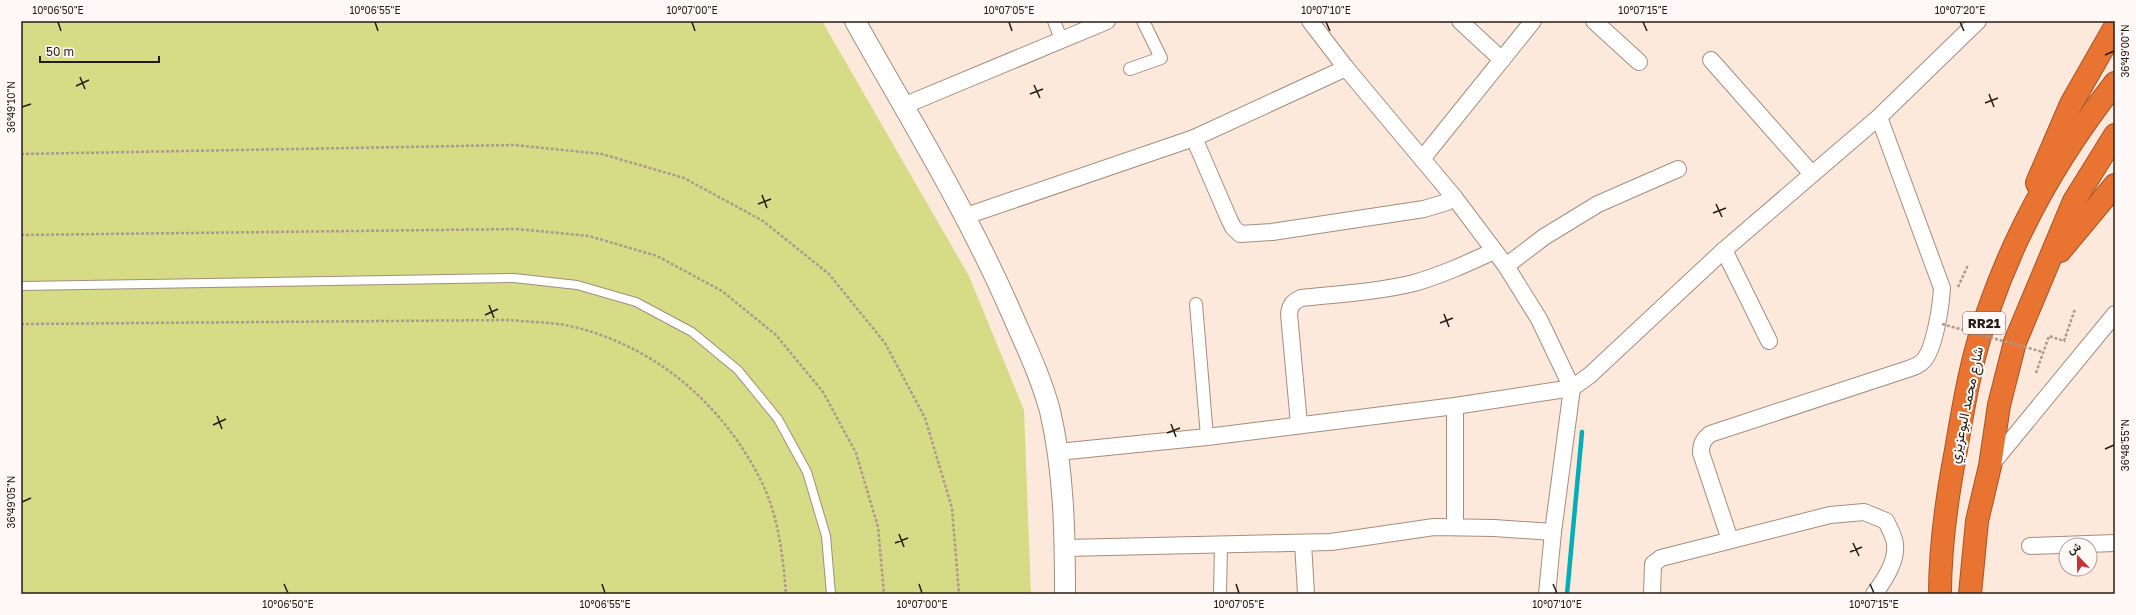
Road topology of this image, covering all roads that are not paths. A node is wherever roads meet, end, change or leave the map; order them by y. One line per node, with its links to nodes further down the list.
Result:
1 (855, 21): 18 (street)
2 (1054, 21): 11 (street)
3 (1107, 21): 11 (street)
4 (1143, 21): 16 (street)
5 (1310, 21): 15 (street)
6 (1460, 21): 12 (street)
7 (1533, 21): 12 (street)
8 (1594, 21): 14 (street)
9 (1978, 21): 19 (street)
10 (2115, 27): 30 (highway)
11 (1061, 39): 18 (street)
12 (1502, 60): 22 (street)
13 (1711, 60): 24 (street)
14 (1639, 62)
15 (1346, 68): 21 (street); 22 (street)
16 (1130, 69)
17 (2115, 83): 30 (highway, شارع محمد البوعزيزي / RR21)
18 (903, 106): 27 (street)
19 (1879, 116): 24 (street); 45 (street)
20 (2115, 135): 32 (highway, RR21)
21 (1194, 138): 26 (street); 27 (street)
22 (1422, 159): 26 (street)
23 (1678, 169): 31 (street)
24 (1812, 174): 28 (street)
25 (2115, 185): 32 (highway)
26 (1454, 197): 29 (street)
27 (966, 216): 41 (street)
28 (1724, 250): 36 (street); 37 (street)
29 (1494, 251): 31 (street); 39 (street)
30 (2010, 254): 58 (highway, شارع محمد البوعزيزي / RR21)
31 (1506, 266): 37 (street)
32 (2044, 271): 42 (highway, RR21)
33 (21, 286): 51 (lane)
34 (1196, 304): 40 (street)
35 (2115, 314): 42 (street)
36 (1769, 341)
37 (1572, 388): 38 (street); 44 (street)
38 (1455, 406): 39 (street); 43 (street)
39 (1299, 424): 40 (street)
40 (1207, 437): 41 (street)
41 (1058, 452): 50 (street)
42 (1990, 466): 59 (highway, RR21)
43 (1455, 527): 44 (street); 46 (street)
44 (1553, 532): 55 (street)
45 (1730, 540): 56 (street); 57 (street)
46 (1303, 543): 48 (street); 54 (street)
47 (2115, 543): 49 (street)
48 (1221, 545): 50 (street); 53 (street)
49 (2030, 546)
50 (1065, 548): 52 (street)
51 (831, 594)
52 (1065, 594)
53 (1220, 594)
54 (1306, 594)
55 (1547, 594)
56 (1652, 594)
57 (1874, 594)
58 (1940, 594)
59 (1970, 594)

